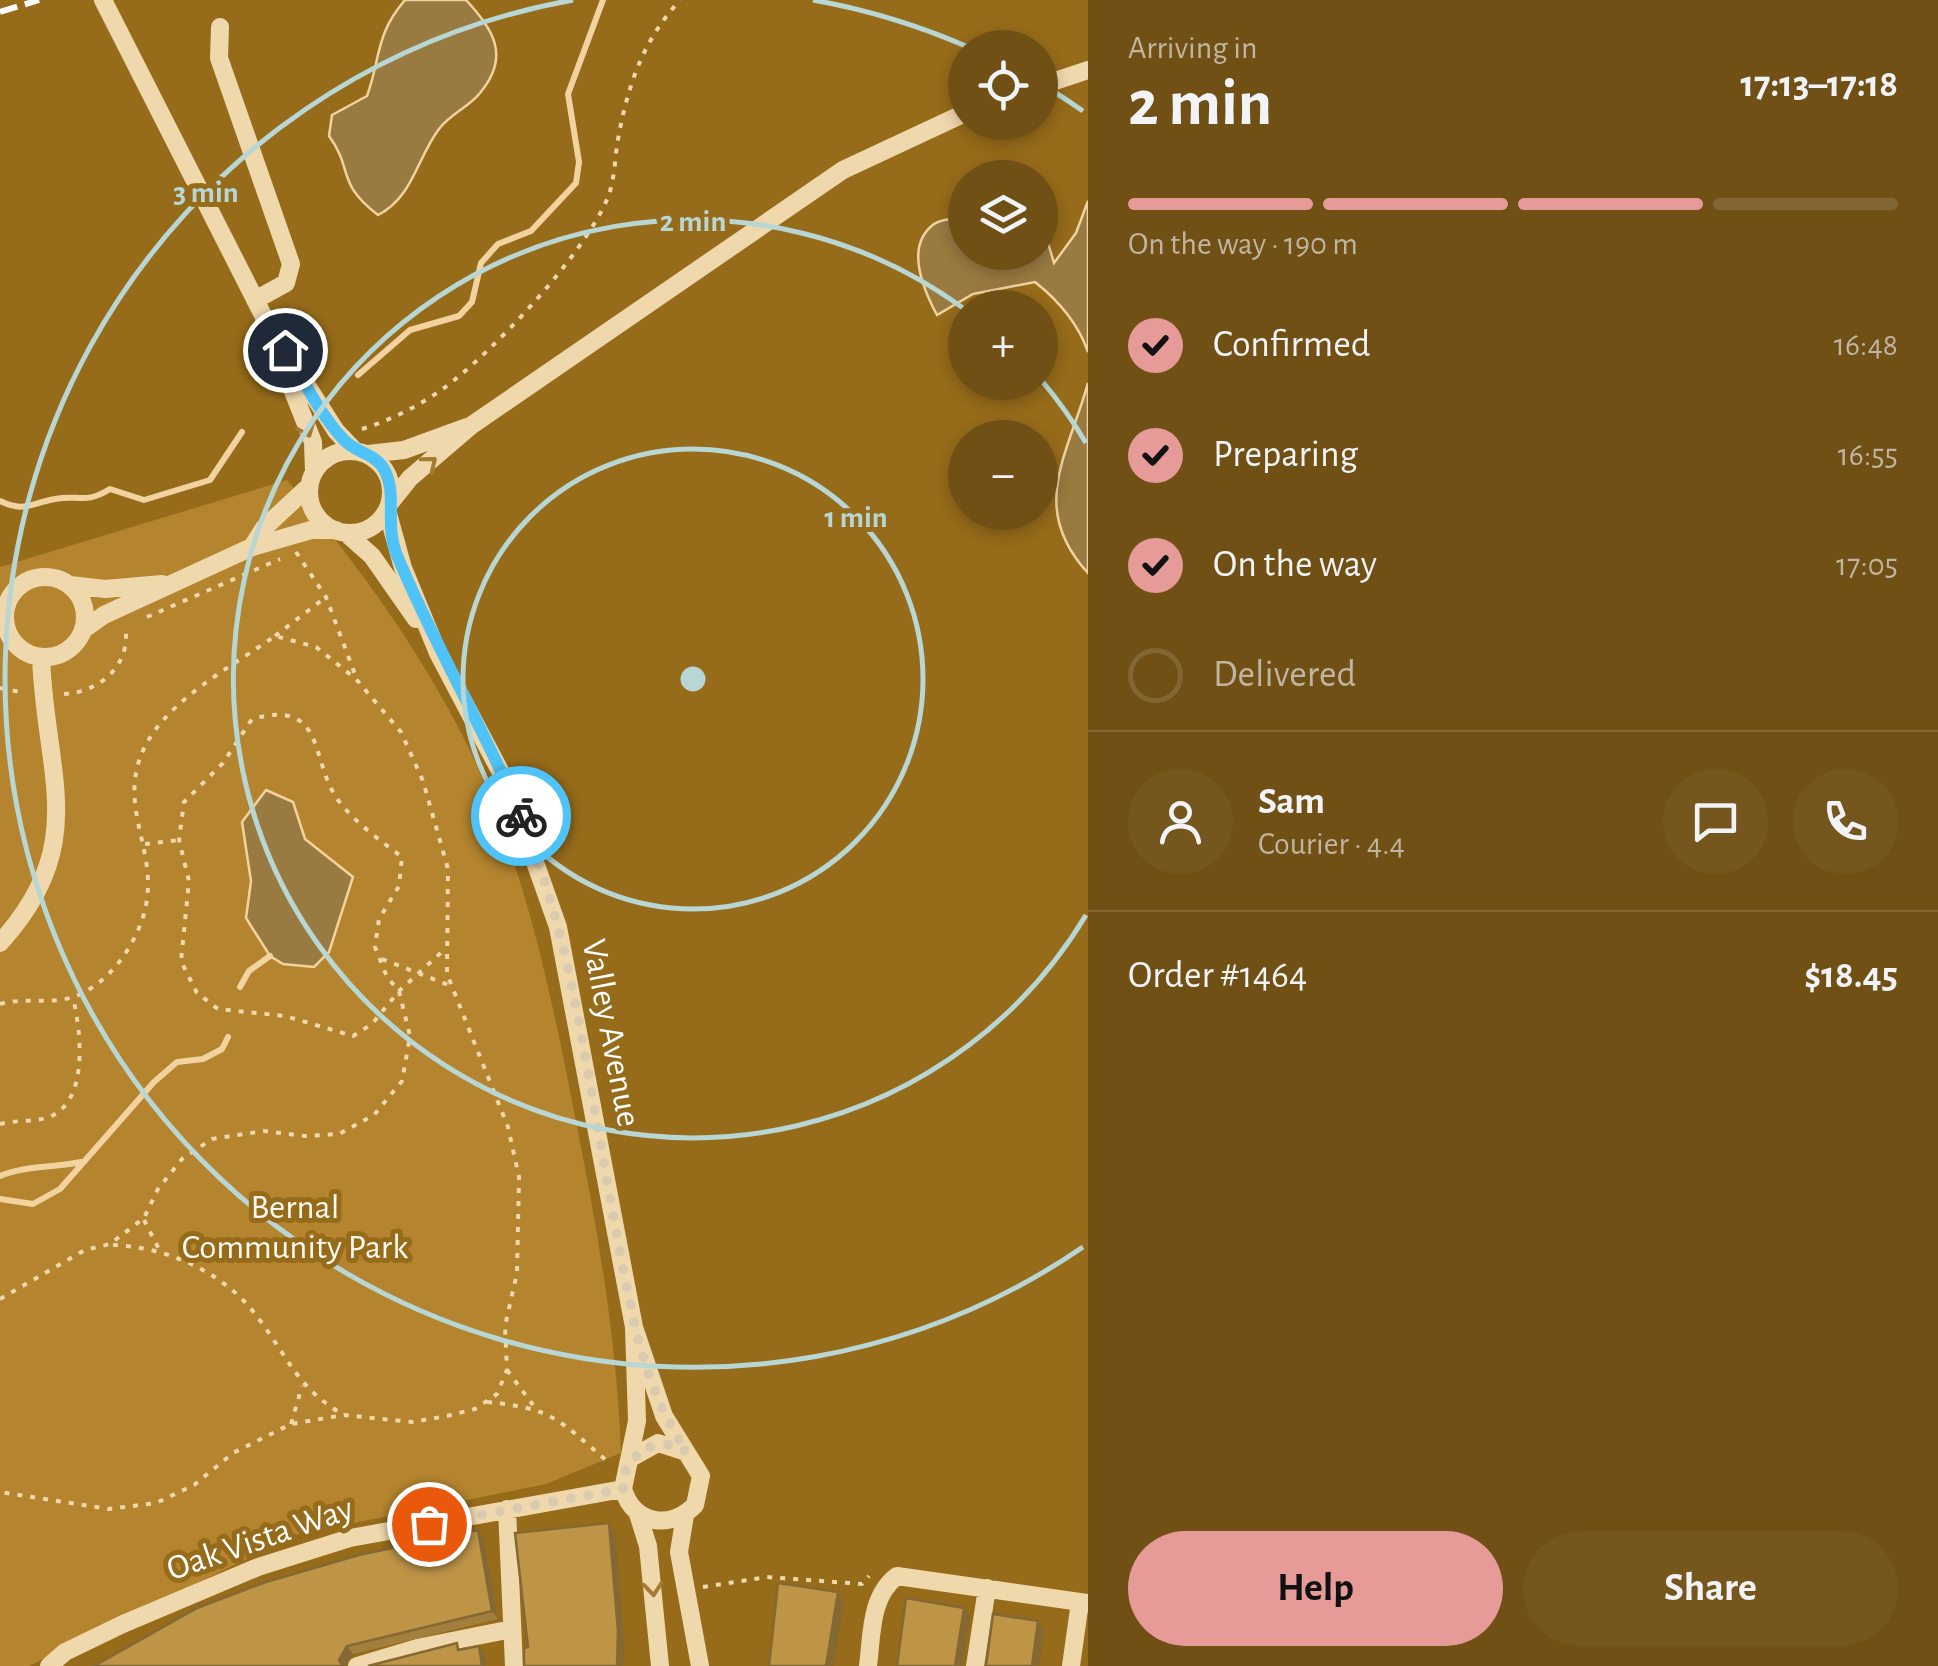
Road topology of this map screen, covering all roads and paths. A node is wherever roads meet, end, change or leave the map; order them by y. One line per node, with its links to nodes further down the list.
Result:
1 (103, 0): 7 (street)
2 (680, 0): 10 (path)
3 (220, 27): 7 (street)
4 (1088, 70): 5 (street)
5 (1058, 80)
6 (948, 122): 9 (street)
7 (255, 300): 8 (street)
8 (267, 323): 10 (street); 11 (street, one-way to 11)
9 (472, 425): 10 (street); 12 (street, one-way to 9)
10 (359, 445): 11 (street); 12 (street)
11 (311, 479): 13 (street); 14 (street)
12 (389, 507): 13 (street); 26 (street, Valley Avenue)
13 (341, 532): 14 (street); 26 (street, Valley Avenue)
14 (252, 547): 17 (street)
15 (310, 547): 16 (path)
16 (296, 552): 19 (path); 21 (path)
17 (173, 582): 18 (street); 23 (street)
18 (70, 585): 20 (street); 23 (street)
19 (326, 597): 24 (path); 28 (path)
20 (5, 598): 25 (street)
21 (142, 619)
22 (125, 625): 30 (path)
23 (83, 630): 27 (street)
24 (275, 636): 28 (path); 32 (path)
25 (6, 638): 27 (street)
26 (438, 653): 46 (street, Valley Avenue)
27 (41, 657): 30 (street)
28 (356, 679): 34 (path)
29 (0, 688): 30 (path)
30 (42, 695): 33 (street)
31 (179, 840): 32 (path); 35 (path); 38 (path)
32 (145, 844): 39 (path)
33 (0, 943)
34 (445, 949): 36 (path); 37 (path)
35 (380, 958): 36 (path); 38 (path)
36 (420, 973): 37 (path); 38 (path)
37 (451, 986): 47 (path)
38 (399, 991): 42 (path)
39 (73, 998): 40 (path); 41 (path)
40 (0, 1004)
41 (0, 1124)
42 (144, 1218): 43 (path); 44 (path)
43 (110, 1244): 44 (path); 45 (path)
44 (160, 1251): 48 (path)
45 (0, 1300)
46 (634, 1327): 53 (street, Valley Avenue); 54 (street, Valley Avenue)
47 (506, 1370): 49 (path); 50 (path)
48 (302, 1386): 51 (path); 52 (path)
49 (485, 1402): 50 (path); 51 (path)
50 (533, 1405): 55 (path)
51 (344, 1415): 52 (path)
52 (291, 1424): 57 (path)
53 (687, 1452): 54 (street); 60 (street, Valley Avenue)
54 (631, 1458): 56 (street, Valley Avenue)
55 (608, 1462)
56 (623, 1489): 58 (street, Oak Vista Way); 59 (street)
57 (0, 1492)
58 (507, 1509): 65 (street); 66 (street, Oak Vista Way)
59 (638, 1514): 60 (street); 69 (street, one-way to 69)
60 (685, 1515): 63 (street, Valley Avenue)
61 (875, 1578): 63 (path)
62 (987, 1588): 64 (street); 71 (street); 72 (street)
63 (686, 1590): 70 (street, Valley Avenue)
64 (1084, 1602): 73 (street)
65 (512, 1629): 67 (street); 68 (street)
66 (48, 1666)
67 (357, 1666)
68 (514, 1666)
69 (660, 1666)
70 (700, 1666)
71 (868, 1666)
72 (975, 1666)
73 (1071, 1666)

